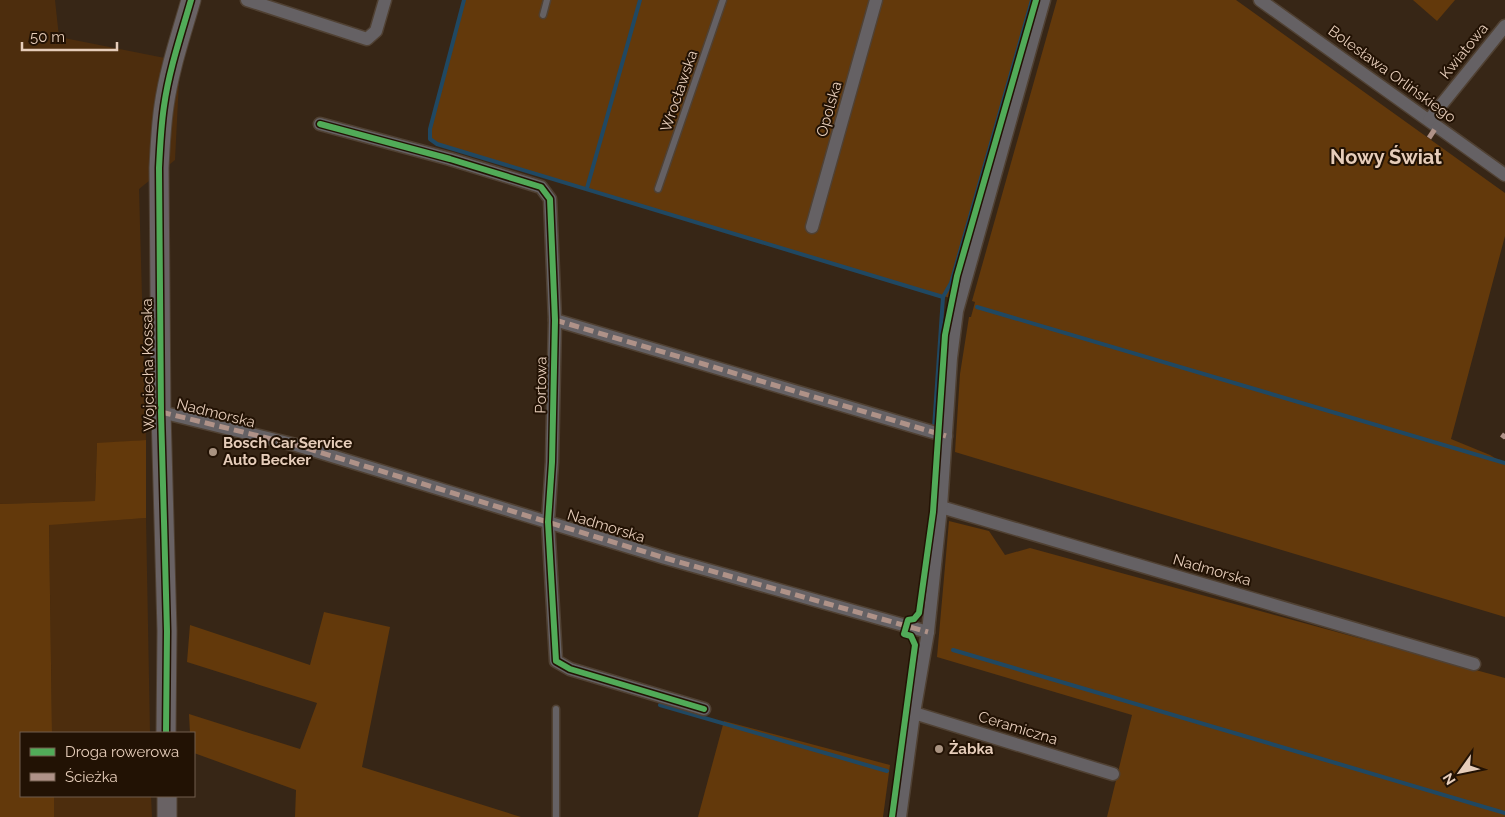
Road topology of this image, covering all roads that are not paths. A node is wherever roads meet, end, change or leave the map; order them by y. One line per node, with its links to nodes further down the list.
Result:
1 (191, 0): 17 (main road, Wojciecha Kossaka)
2 (246, 0): 3 (street)
3 (385, 0)
4 (547, 0): 9 (lane)
5 (723, 0): 14 (lane, Wrocławska)
6 (876, 0): 15 (street, Opolska)
7 (1044, 0): 18 (street)
8 (1260, 0): 11 (street, Bolesława Orlińskiego)
9 (543, 15)
10 (1505, 26): 11 (street, Kwiatowa)
11 (1429, 120): 13 (street, Bolesława Orlińskiego)
12 (320, 124): 16 (street, Portowa)
13 (1505, 175)
14 (658, 189)
15 (812, 227)
16 (555, 320): 18 (street); 20 (street, Portowa)
17 (161, 412): 20 (street, Nadmorska); 26 (main road, Wojciecha Kossaka)
18 (946, 436): 19 (street)
19 (941, 508): 21 (street); 22 (street, Nadmorska)
20 (548, 522): 21 (street, Nadmorska); 24 (street, Portowa)
21 (928, 632): 25 (street)
22 (1474, 664)
23 (556, 709): 30 (lane)
24 (704, 709)
25 (914, 713): 27 (street, Ceramiczna); 31 (street)
26 (166, 732)
27 (1113, 774)
28 (167, 797): 29 (main road)
29 (167, 817)
30 (556, 817)
31 (900, 817)

